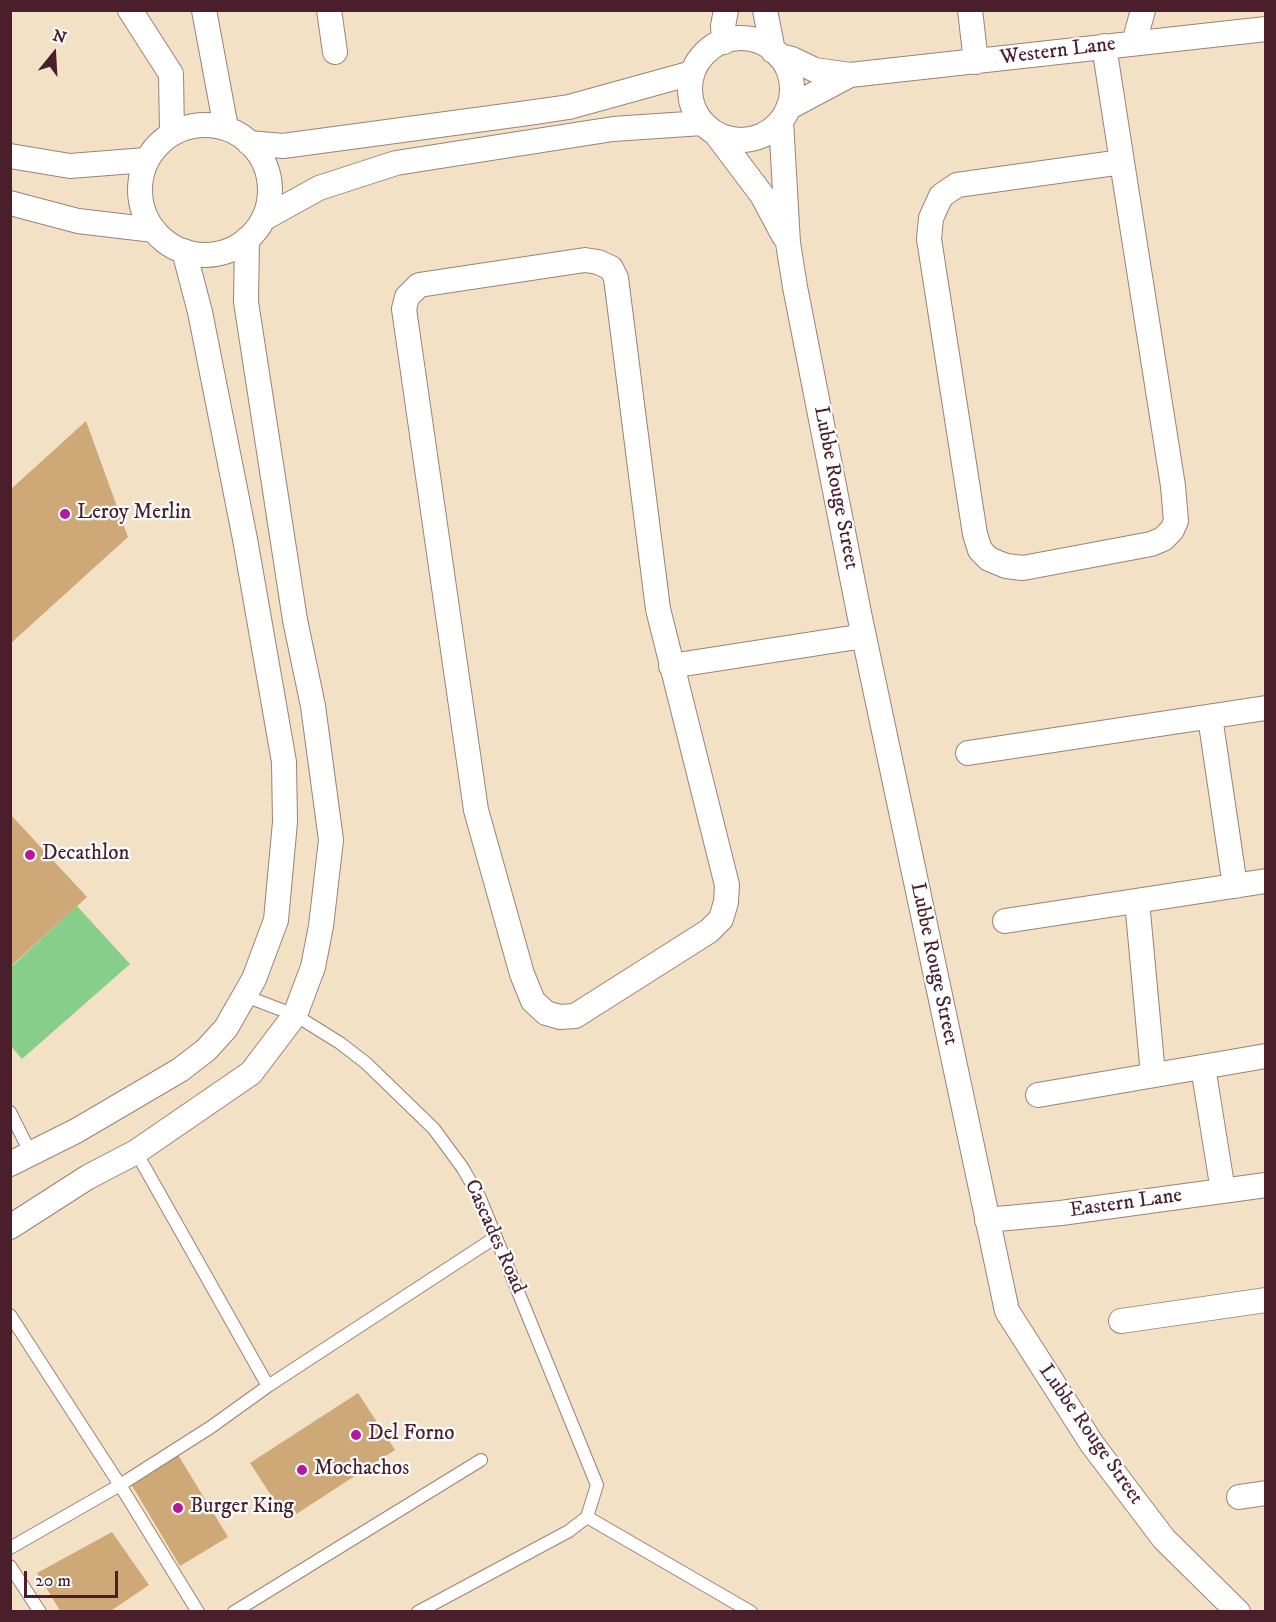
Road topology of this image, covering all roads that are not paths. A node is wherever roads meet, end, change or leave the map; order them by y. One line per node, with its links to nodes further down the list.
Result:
1 (130, 10): 20 (street)
2 (204, 10): 18 (street)
3 (329, 10): 12 (street)
4 (726, 10): 9 (street)
5 (765, 10): 13 (street)
6 (970, 10): 14 (street)
7 (1143, 10): 10 (street)
8 (1266, 29): 10 (street, Western Lane)
9 (724, 42): 13 (street); 15 (street)
10 (1134, 43): 11 (street, Western Lane)
11 (1104, 46): 14 (street, Western Lane); 24 (street)
12 (335, 52)
13 (776, 53): 16 (street, Western Lane); 17 (street)
14 (976, 62): 16 (street, Western Lane)
15 (692, 73): 19 (street); 21 (street)
16 (850, 75): 17 (street, Western Lane)
17 (785, 115): 19 (street); 29 (street, Lubbe Rouge Street)
18 (226, 128): 20 (street); 21 (street)
19 (709, 129): 26 (street); 29 (street, Lubbe Rouge Street)
20 (172, 134): 23 (street)
21 (249, 143): 26 (street)
22 (10, 156): 23 (street)
23 (146, 160): 27 (street)
24 (1122, 162): 24 (street)
25 (10, 203): 27 (street)
26 (263, 219): 28 (street)
27 (154, 230): 30 (street)
28 (247, 239): 30 (street); 41 (street)
29 (788, 243): 31 (street, Lubbe Rouge Street)
30 (184, 251): 40 (street)
31 (864, 636): 32 (street); 51 (street, Lubbe Rouge Street)
32 (671, 666): 32 (street)
33 (1266, 708): 34 (street)
34 (1209, 717): 35 (street); 37 (street)
35 (968, 753)
36 (1266, 881): 37 (street)
37 (1235, 886): 38 (street)
38 (1137, 901): 39 (street); 44 (street)
39 (1005, 921)
40 (244, 996): 41 (lane, Cascades Road); 48 (street)
41 (295, 1015): 47 (street); 53 (lane, Cascades Road)
42 (1266, 1056): 43 (street)
43 (1203, 1067): 44 (street); 50 (street)
44 (1153, 1075): 45 (street)
45 (1038, 1095)
46 (10, 1112): 48 (lane)
47 (136, 1152): 52 (street); 57 (lane)
48 (21, 1159)
49 (1266, 1185): 50 (street, Eastern Lane)
50 (1223, 1191): 51 (street, Eastern Lane)
51 (987, 1220): 70 (street, Lubbe Rouge Street)
52 (10, 1227)
53 (496, 1237): 57 (lane); 62 (lane, Cascades Road)
54 (1266, 1300): 56 (street)
55 (10, 1315): 59 (lane)
56 (1121, 1321)
57 (268, 1386): 59 (lane)
58 (481, 1460): 67 (lane)
59 (120, 1485): 63 (lane); 66 (lane)
60 (1266, 1493): 61 (street)
61 (1239, 1497)
62 (587, 1517): 68 (lane); 69 (lane)
63 (10, 1548)
64 (10, 1566): 65 (lane)
65 (40, 1611)
66 (198, 1611)
67 (234, 1611)
68 (418, 1611)
69 (751, 1611)
70 (1238, 1611)

